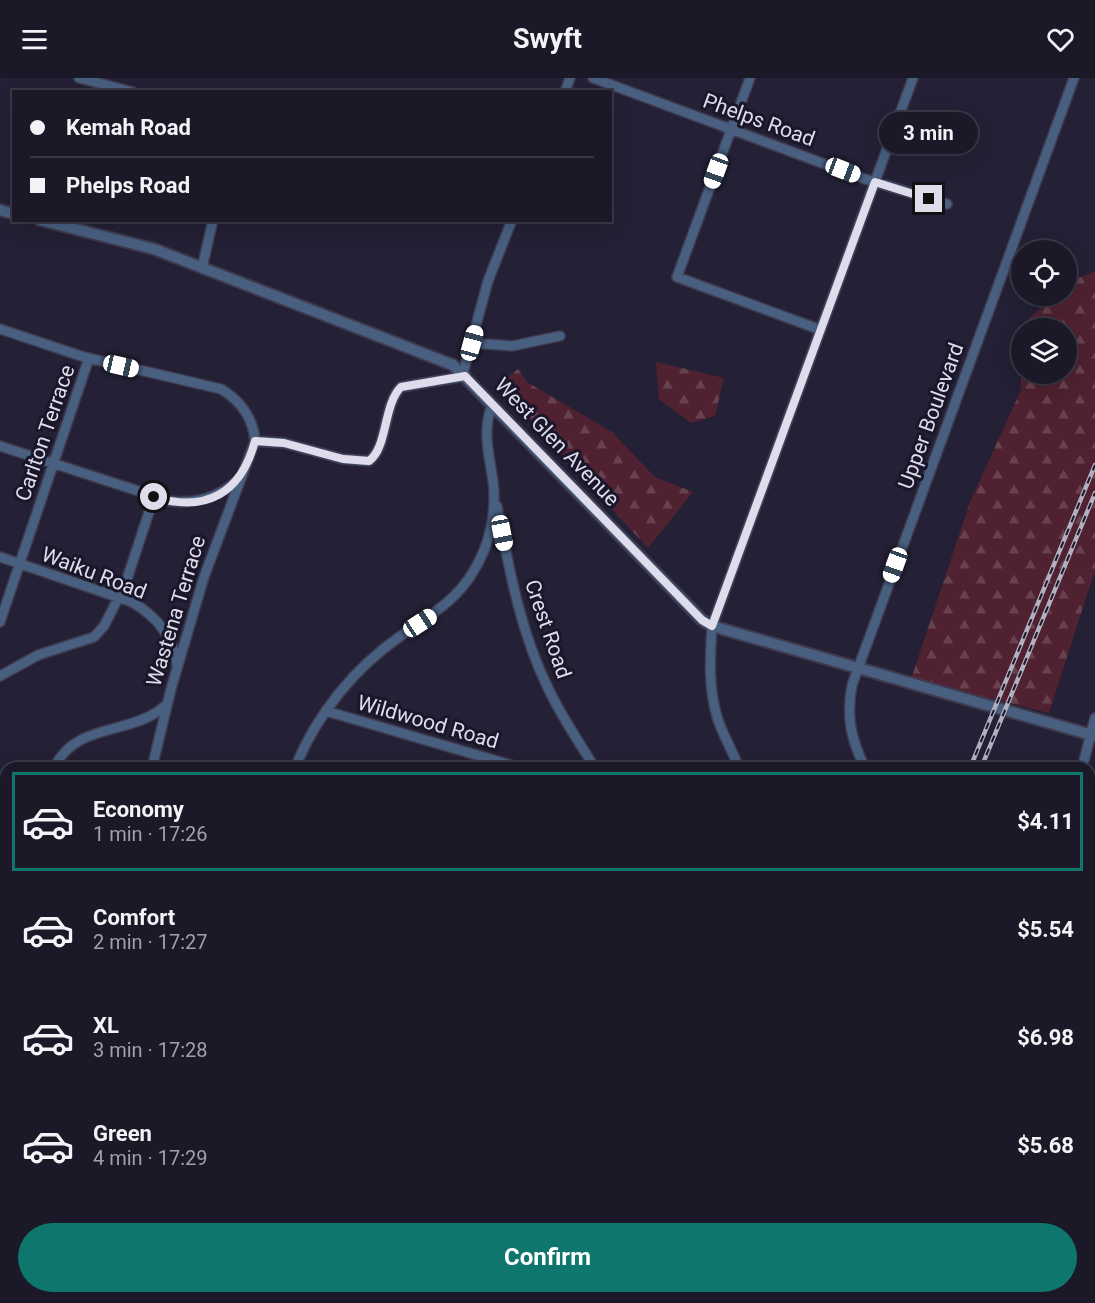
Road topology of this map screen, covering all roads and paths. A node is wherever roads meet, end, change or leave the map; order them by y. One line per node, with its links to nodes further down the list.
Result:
1 (80, 78): 6 (street)
2 (593, 78): 7 (street, Phelps Road)
3 (750, 78): 7 (street)
4 (913, 78): 8 (street)
5 (1074, 78): 33 (street, Upper Boulevard)
6 (125, 90)
7 (731, 129): 8 (street, Phelps Road); 15 (street)
8 (875, 182): 9 (street, Phelps Road); 15 (street)
9 (947, 204)
10 (48, 222): 13 (street, West Glen Avenue)
11 (213, 222): 13 (street)
12 (511, 222): 17 (street)
13 (202, 268): 19 (street, West Glen Avenue)
14 (0, 329): 18 (street)
15 (820, 330): 31 (street)
16 (560, 336): 17 (street)
17 (472, 343): 19 (street)
18 (89, 358): 21 (street); 23 (street, Carlton Terrace)
19 (464, 374): 20 (street, West Glen Avenue); 21 (street)
20 (492, 405): 25 (street); 31 (street, West Glen Avenue)
21 (255, 441): 24 (street, Wastena Terrace)
22 (0, 446): 23 (street)
23 (54, 464): 26 (street); 28 (street, Carlton Terrace)
24 (243, 474): 26 (street); 32 (street, Wastena Terrace)
25 (494, 491): 36 (street); 43 (street, Crest Road)
26 (154, 497): 29 (street)
27 (0, 557): 28 (street, Waiku Road)
28 (20, 564): 29 (street, Waiku Road); 30 (street, Carlton Terrace)
29 (119, 597): 32 (street, Waiku Road); 34 (street)
30 (0, 622)
31 (712, 626): 33 (street, West Glen Avenue); 44 (street)
32 (177, 668): 35 (street, Wastena Terrace)
33 (858, 668): 38 (street, West Glen Avenue); 45 (street, Upper Boulevard)
34 (0, 676)
35 (167, 704): 39 (street); 40 (street, Wastena Terrace)
36 (326, 711): 41 (street); 42 (street, Wildwood Road)
37 (1095, 718): 38 (street)
38 (1092, 735): 46 (street)
39 (58, 762)
40 (153, 762)
41 (298, 762)
42 (500, 762)
43 (591, 762)
44 (736, 762)
45 (862, 762)
46 (1084, 762)

